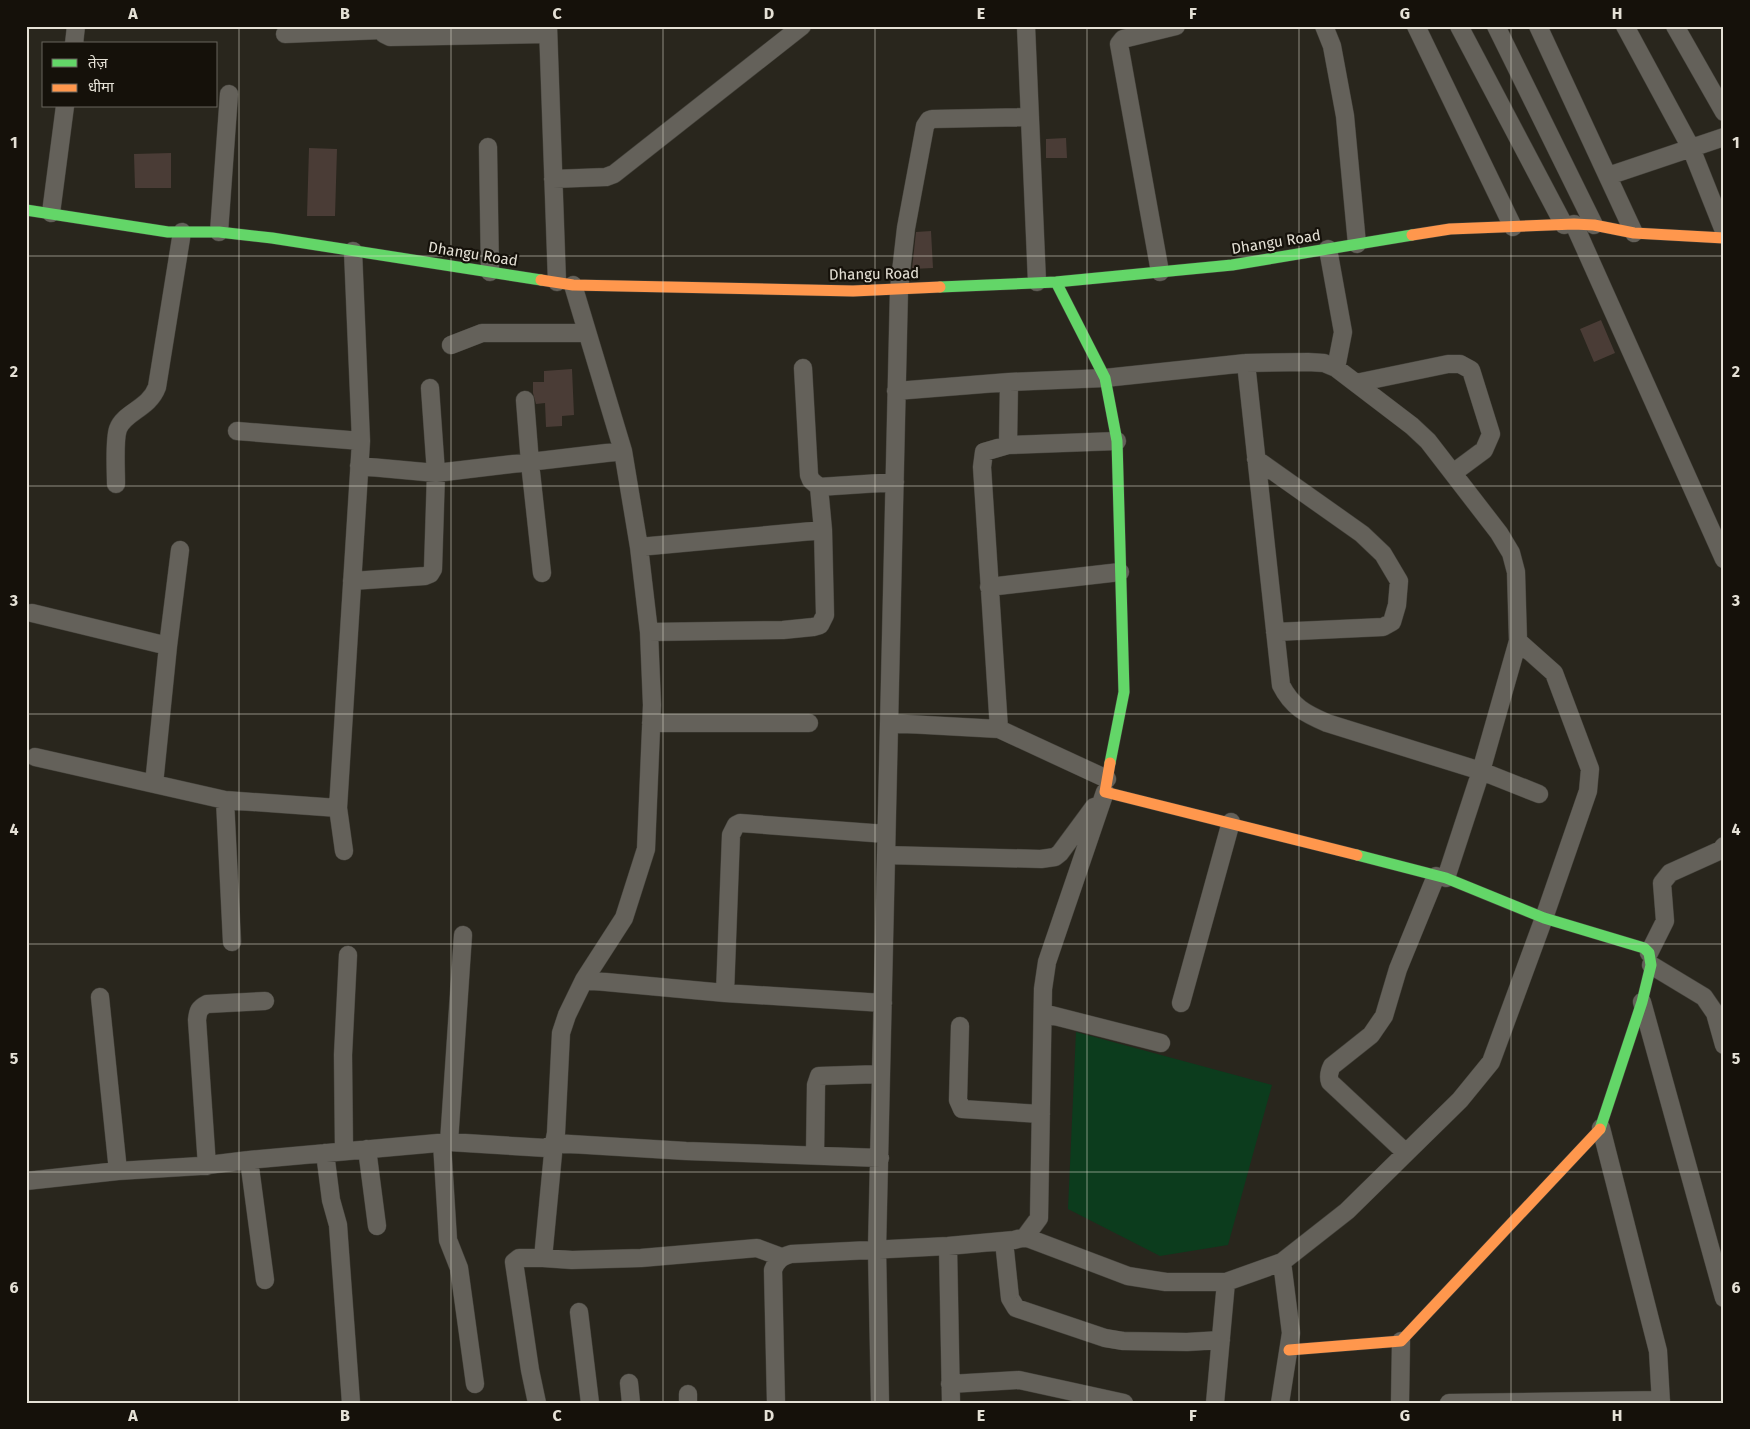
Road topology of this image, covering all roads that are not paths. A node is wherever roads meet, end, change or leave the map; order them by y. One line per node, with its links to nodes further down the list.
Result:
1 (76, 26): 15 (street)
2 (802, 26): 24 (street)
3 (1026, 26): 19 (street)
4 (1176, 26): 39 (street)
5 (1324, 26): 35 (street)
6 (1416, 26): 29 (street)
7 (1459, 26): 27 (street)
8 (1496, 26): 28 (street)
9 (1538, 26): 23 (street)
10 (1625, 26): 22 (street)
11 (1675, 26): 18 (street)
12 (382, 28): 13 (street); 14 (street)
13 (548, 30): 24 (street)
14 (285, 34)
15 (74, 42)
16 (229, 94): 32 (street)
17 (65, 108): 26 (street)
18 (1724, 112)
19 (1030, 117): 40 (street); 43 (street)
20 (1724, 137): 22 (street)
21 (488, 146): 38 (street)
22 (1691, 148): 23 (street); 30 (street)
23 (1608, 176): 33 (street)
24 (553, 179): 42 (street)
25 (26, 210): 26 (street, Dhangu Road)
26 (51, 213): 31 (street, Dhangu Road)
27 (1569, 225): 28 (street, Dhangu Road); 29 (street, Dhangu Road); 71 (street)
28 (1594, 225): 33 (street, Dhangu Road)
29 (1512, 227): 35 (street, Dhangu Road)
30 (1724, 231)
31 (182, 232): 32 (street, Dhangu Road); 66 (street)
32 (219, 232): 37 (street, Dhangu Road)
33 (1634, 233): 34 (street, Dhangu Road)
34 (1724, 238)
35 (1357, 244): 36 (street, Dhangu Road)
36 (1328, 249): 39 (street, Dhangu Road); 48 (street)
37 (353, 251): 38 (street, Dhangu Road); 56 (street)
38 (490, 272): 42 (street, Dhangu Road)
39 (1160, 272): 41 (street, Dhangu Road)
40 (1037, 282): 41 (street, Dhangu Road); 43 (street, Dhangu Road)
41 (1056, 282): 49 (street)
42 (565, 283): 43 (street, Dhangu Road); 44 (street)
43 (899, 288): 53 (street)
44 (587, 333): 45 (street); 59 (street)
45 (451, 345)
46 (1246, 363): 48 (street); 49 (street); 60 (street)
47 (803, 368): 67 (street)
48 (1336, 368): 51 (street)
49 (1105, 378): 50 (street); 57 (street)
50 (1009, 382): 53 (street); 58 (street)
51 (1356, 383): 63 (street); 63 (street)
52 (430, 388): 64 (street)
53 (896, 391): 65 (street)
54 (525, 400): 61 (street)
55 (237, 432): 56 (street)
56 (361, 441): 62 (street)
57 (1117, 441): 58 (street); 72 (street)
58 (1008, 445): 75 (street)
59 (623, 451): 61 (street); 69 (street)
60 (1256, 459): 78 (street); 78 (street)
61 (530, 463): 64 (street); 73 (street)
62 (359, 466): 64 (street); 74 (street)
63 (1453, 473): 79 (street)
64 (436, 474): 74 (street)
65 (894, 482): 67 (street); 83 (street)
66 (116, 484)
67 (819, 487): 68 (street)
68 (823, 530): 69 (street); 77 (street)
69 (640, 547): 77 (street)
70 (180, 550): 80 (street)
71 (1724, 559)
72 (1120, 572): 75 (street); 88 (street)
73 (542, 573)
74 (352, 580): 91 (street)
75 (990, 587): 84 (street)
76 (32, 613): 80 (street)
77 (649, 632): 81 (street)
78 (1275, 632): 86 (street)
79 (1518, 641): 86 (street); 98 (street)
80 (168, 646): 87 (street)
81 (651, 723): 82 (street); 103 (street)
82 (809, 723)
83 (889, 723): 84 (street); 93 (street)
84 (999, 729): 88 (street)
85 (35, 757): 87 (street)
86 (1481, 771): 89 (street); 97 (street)
87 (154, 784): 90 (street)
88 (1106, 786): 92 (street); 96 (street); 110 (street)
89 (1539, 794)
90 (225, 800): 91 (street); 100 (street)
91 (338, 808): 95 (street)
92 (1231, 822): 97 (street); 109 (street)
93 (886, 834): 96 (street); 104 (street)
94 (1724, 846): 102 (street)
95 (344, 851)
96 (886, 855): 108 (street)
97 (1441, 877): 98 (street); 122 (street)
98 (1544, 918): 102 (street); 122 (street)
99 (463, 935): 117 (street)
100 (232, 942)
101 (348, 955): 120 (street)
102 (1650, 959): 107 (street); 113 (street)
103 (584, 980): 104 (street); 118 (street)
104 (724, 993): 108 (street)
105 (100, 997): 127 (street)
106 (265, 1001): 126 (street)
107 (1642, 1002): 116 (street); 139 (street)
108 (883, 1003): 114 (street)
109 (1181, 1003)
110 (1043, 1013): 112 (street); 115 (street)
111 (960, 1026): 115 (street)
112 (1161, 1043)
113 (1724, 1045)
114 (881, 1074): 123 (street); 124 (street)
115 (1041, 1114): 130 (street)
116 (1601, 1128): 142 (street); 147 (street)
117 (446, 1142): 118 (street); 119 (street); 145 (street)
118 (554, 1143): 123 (street); 135 (street)
119 (367, 1149): 120 (street); 129 (street)
120 (344, 1151): 121 (street)
121 (325, 1153): 125 (street); 148 (street)
122 (1406, 1153): 136 (street)
123 (815, 1156): 124 (street)
124 (880, 1158): 133 (street)
125 (250, 1160): 126 (street); 137 (street)
126 (207, 1166): 127 (street)
127 (118, 1171): 128 (street)
128 (26, 1181)
129 (376, 1226)
130 (1025, 1237): 131 (street); 138 (street)
131 (1004, 1241): 132 (street); 141 (street)
132 (948, 1246): 133 (street); 146 (street)
133 (877, 1249): 134 (street); 153 (street)
134 (781, 1257): 135 (street); 152 (street)
135 (543, 1258): 149 (street)
136 (1282, 1262): 138 (street); 143 (street)
137 (265, 1280)
138 (1226, 1282): 141 (street)
139 (1724, 1298)
140 (579, 1312): 150 (street)
141 (1221, 1340): 156 (street)
142 (1401, 1341): 143 (street); 158 (street)
143 (1289, 1350): 157 (street)
144 (629, 1383): 151 (street)
145 (475, 1384)
146 (950, 1384): 154 (street); 155 (street)
147 (1661, 1402): 159 (street)
148 (351, 1403)
149 (537, 1403)
150 (590, 1403)
151 (631, 1403)
152 (776, 1403)
153 (880, 1403)
154 (951, 1403)
155 (1124, 1403)
156 (1215, 1403)
157 (1280, 1403)
158 (1400, 1403)
159 (1449, 1403)

